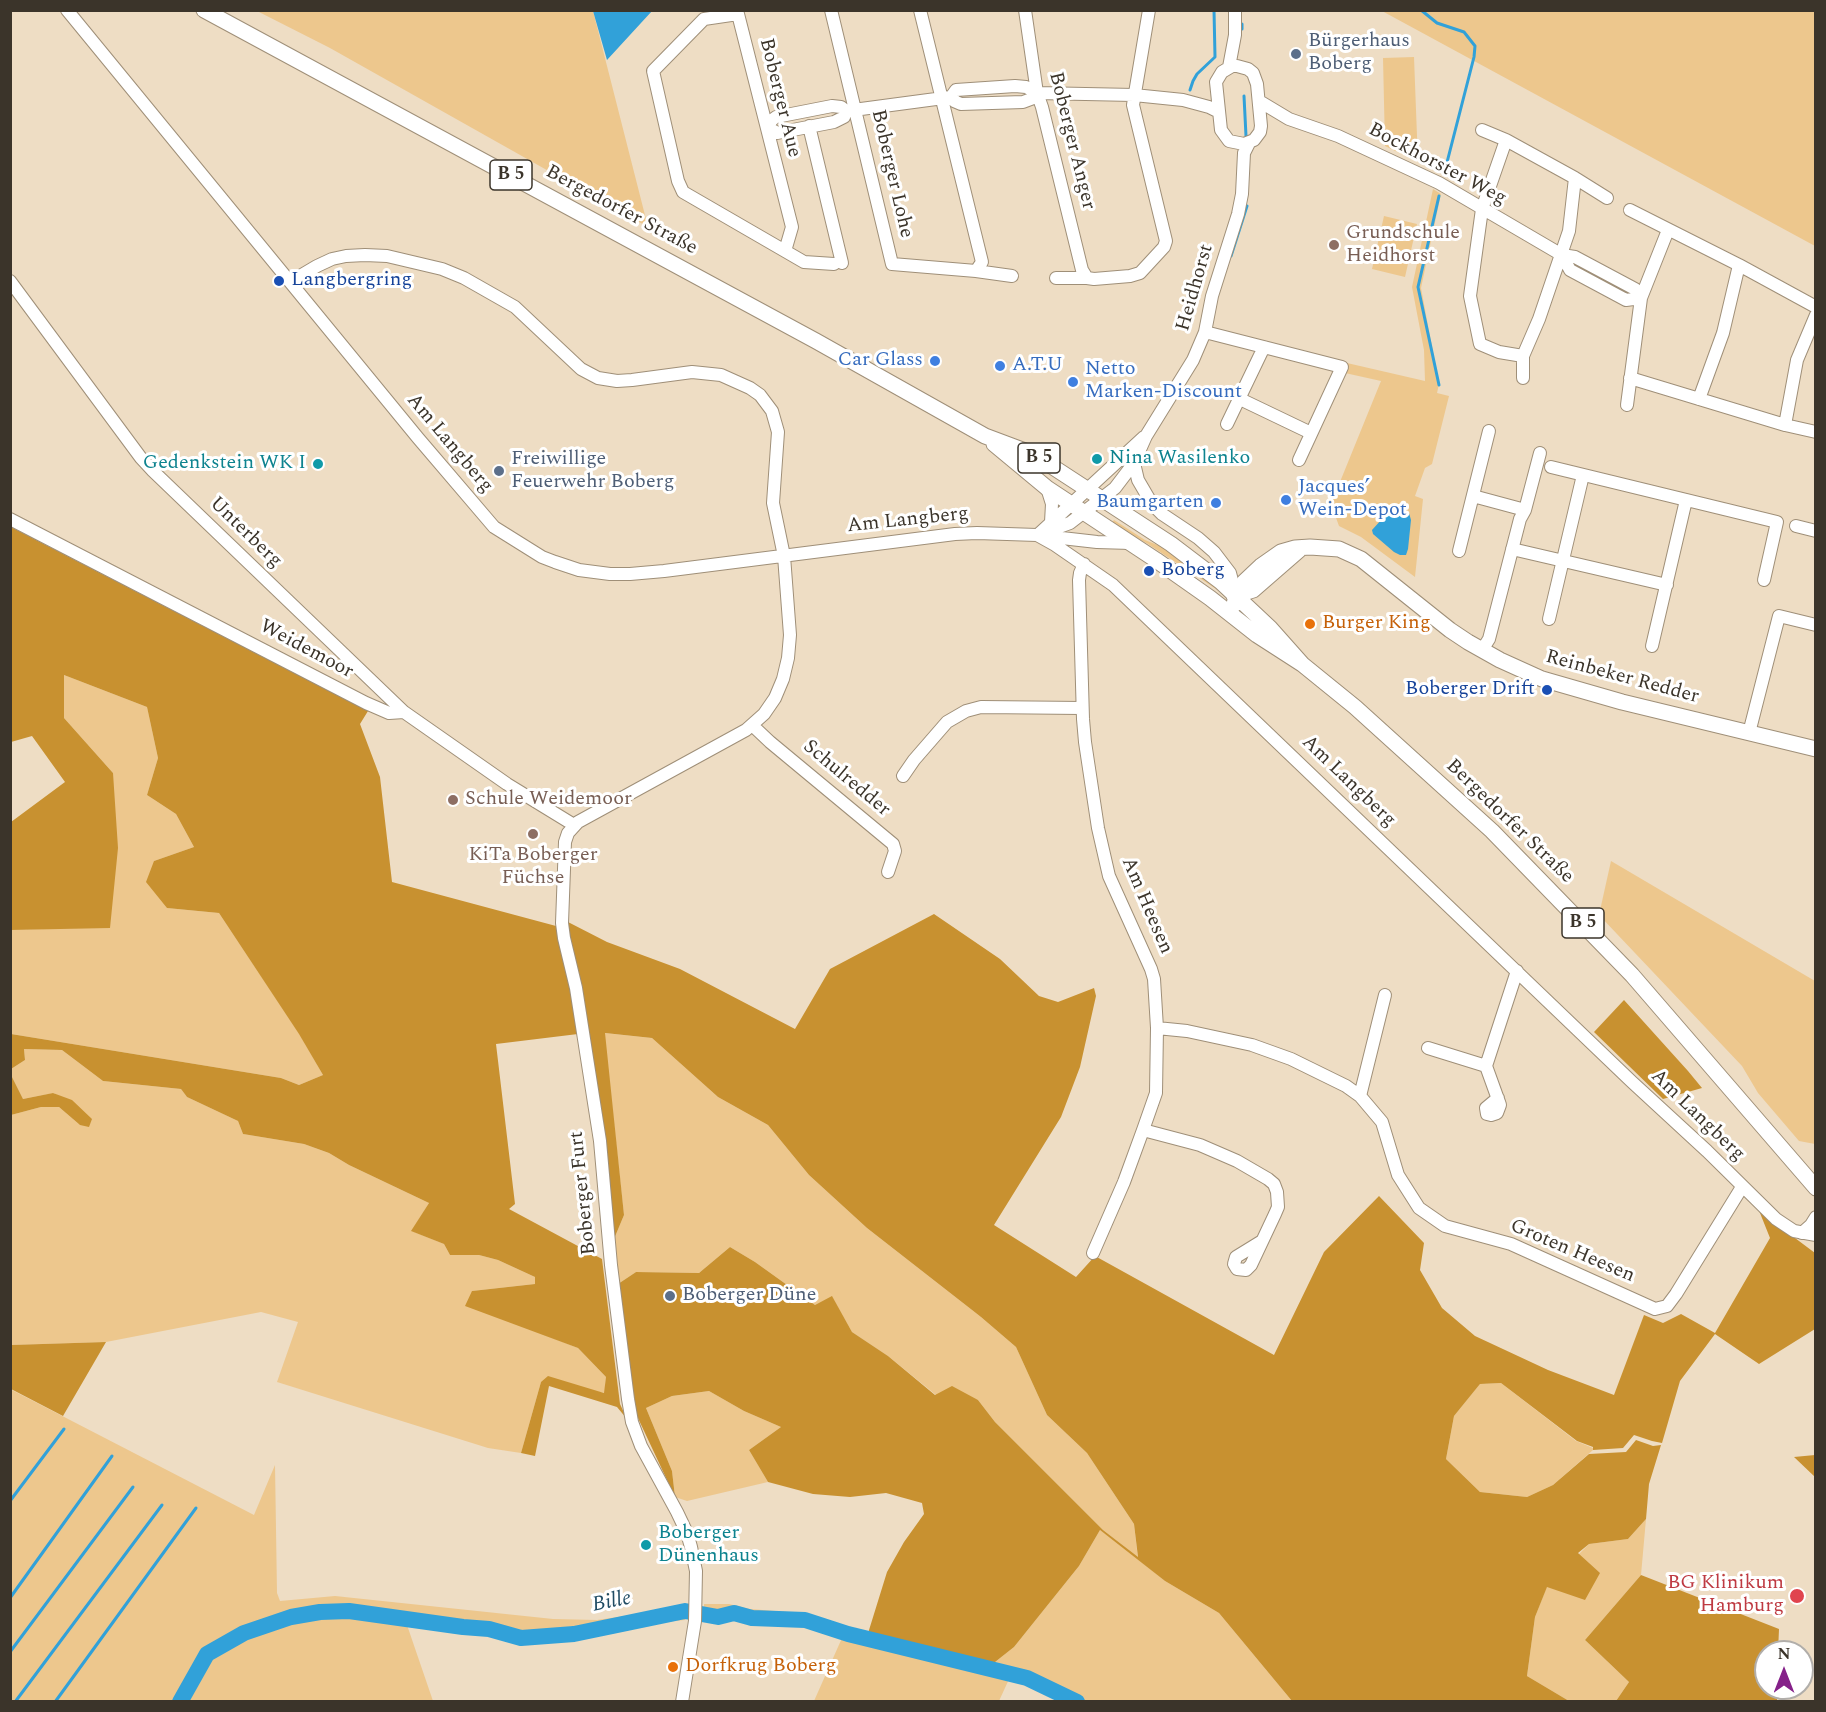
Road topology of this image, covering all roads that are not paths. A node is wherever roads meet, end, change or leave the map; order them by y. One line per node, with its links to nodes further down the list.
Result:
1 (67, 10): 41 (street, Am Langberg)
2 (204, 10): 58 (main road, Bergedorfer Straße / B 5)
3 (831, 10): 17 (street, Boberger Lohe)
4 (920, 10): 14 (street)
5 (1025, 10): 12 (street, Boberger Anger)
6 (1149, 10): 13 (street)
7 (1235, 10): 8 (street)
8 (1236, 35): 9 (street); 10 (street)
9 (1229, 67): 10 (street); 11 (street)
10 (1245, 68): 16 (street)
11 (1216, 91): 15 (street); 18 (street, Heidhorst)
12 (1037, 93): 13 (street); 14 (street); 39 (street, Boberger Anger)
13 (1134, 95): 15 (street); 39 (street)
14 (947, 97): 17 (street); 36 (street)
15 (1183, 100): 18 (street)
16 (1259, 101): 19 (street, Bockhorster Weg); 21 (street)
17 (851, 110): 20 (street); 22 (street); 36 (street, Boberger Lohe)
18 (1219, 112): 25 (street, Heidhorst)
19 (1289, 119): 21 (street); 30 (street, Bockhorster Weg)
20 (809, 126): 22 (street); 33 (street, Boberger Aue)
21 (1261, 126): 26 (street, Heidhorst)
22 (767, 127): 33 (street, Boberger Aue); 33 (street, Boberger Aue)
23 (1482, 130): 24 (street)
24 (1506, 140): 28 (street); 30 (street)
25 (1229, 141): 26 (street); 27 (street, Heidhorst)
26 (1249, 143): 27 (street, Heidhorst)
27 (1242, 175): 45 (street, Heidhorst)
28 (1575, 178): 29 (street); 34 (street)
29 (1607, 198)
30 (1482, 209): 34 (street, Bockhorster Weg); 47 (street)
31 (1630, 210): 32 (street)
32 (1668, 230): 35 (street); 42 (street)
33 (785, 251)
34 (1562, 255): 42 (street, Bockhorster Weg); 47 (street)
35 (1738, 265): 43 (street); 51 (street)
36 (976, 271): 37 (street, Boberger Lohe)
37 (1012, 276)
38 (1056, 278): 39 (street)
39 (1087, 278)
40 (10, 281): 94 (street, Unterberg)
41 (290, 282): 80 (street, Am Langberg); 80 (street)
42 (1641, 298): 49 (street)
43 (1815, 307)
44 (1815, 315): 54 (street)
45 (1205, 332): 46 (street); 59 (street, Heidhorst)
46 (1264, 347): 50 (street); 57 (street)
47 (1523, 356): 48 (street)
48 (1523, 378)
49 (1630, 378): 51 (street); 52 (street)
50 (1240, 399): 53 (street); 57 (street)
51 (1699, 399): 54 (street)
52 (1627, 405)
53 (1227, 424)
54 (1785, 425): 56 (street)
55 (1488, 431): 67 (street)
56 (1815, 432)
57 (1311, 433): 61 (street)
58 (985, 436): 65 (main road, Bergedorfer Straße / B 5); 66 (main road, Bergedorfer Straße / B 5)
59 (1146, 436): 62 (street, Heidhorst); 66 (street, Heidhorst)
60 (1540, 453): 71 (street)
61 (1299, 460)
62 (1134, 463): 68 (street, Heidhorst); 85 (street)
63 (1551, 467): 64 (street)
64 (1583, 475): 69 (street); 81 (street)
65 (1047, 488): 70 (main road, Bergedorfer Straße / B 5); 73 (street)
66 (1088, 490): 68 (main road, Bergedorfer Straße / B 5); 70 (street, Am Langberg)
67 (1473, 496): 71 (street); 79 (street)
68 (1101, 499): 70 (street, Heidhorst); 85 (main road, Bergedorfer Straße / B 5)
69 (1686, 500): 83 (street); 84 (street)
70 (1078, 508): 73 (street, Am Langberg); 76 (street, Am Langberg); 77 (main road, Bergedorfer Straße / B 5)
71 (1525, 510): 78 (street)
72 (10, 519): 94 (street, Weidemoor)
73 (1052, 522): 76 (street, Am Langberg)
74 (1796, 526): 75 (street)
75 (1815, 531)
76 (1037, 535): 77 (street); 80 (street, Am Langberg); 82 (street, Am Langberg)
77 (1131, 543): 86 (main road, Bergedorfer Straße / B 5)
78 (1512, 549): 81 (street); 91 (street)
79 (1459, 551)
80 (784, 556): 95 (street)
81 (1563, 561): 84 (street); 88 (street)
82 (1084, 564): 93 (street, Am Heesen); 101 (street, Am Langberg)
83 (1764, 580)
84 (1667, 585): 90 (street)
85 (1236, 595): 86 (main road, Reinbeker Redder); 87 (main road); 91 (main road, Reinbeker Redder); 92 (main road, Bergedorfer Straße / B 5)
86 (1210, 598): 87 (main road, Bergedorfer Straße / B 5)
87 (1234, 616): 92 (main road, Bergedorfer Straße / B 5)
88 (1549, 619)
89 (1815, 625): 96 (street)
90 (1652, 646)
91 (1482, 650): 96 (main road, Reinbeker Redder)
92 (1302, 664): 110 (main road, Bergedorfer Straße / B 5)
93 (1083, 708): 98 (street); 103 (street, Am Heesen)
94 (404, 712): 99 (street, Weidemoor)
95 (752, 725): 99 (street); 100 (street, Schulredder)
96 (1749, 733): 97 (main road, Reinbeker Redder)
97 (1815, 749)
98 (903, 776)
99 (574, 825): 116 (street, Boberger Furt)
100 (888, 872)
101 (1517, 971): 105 (street); 109 (street, Am Langberg)
102 (1385, 995): 106 (street)
103 (1157, 1028): 106 (street, Groten Heesen); 108 (street, Am Heesen)
104 (1428, 1048): 105 (street)
105 (1486, 1066): 107 (street)
106 (1360, 1096): 109 (street, Groten Heesen)
107 (1497, 1098)
108 (1143, 1130): 114 (street); 115 (street, Am Heesen)
109 (1742, 1187): 112 (street, Am Langberg)
110 (1815, 1188)
111 (1815, 1217): 112 (street)
112 (1802, 1233): 113 (street, Am Langberg)
113 (1815, 1235)
114 (1262, 1241)
115 (1093, 1253)
116 (682, 1701)

